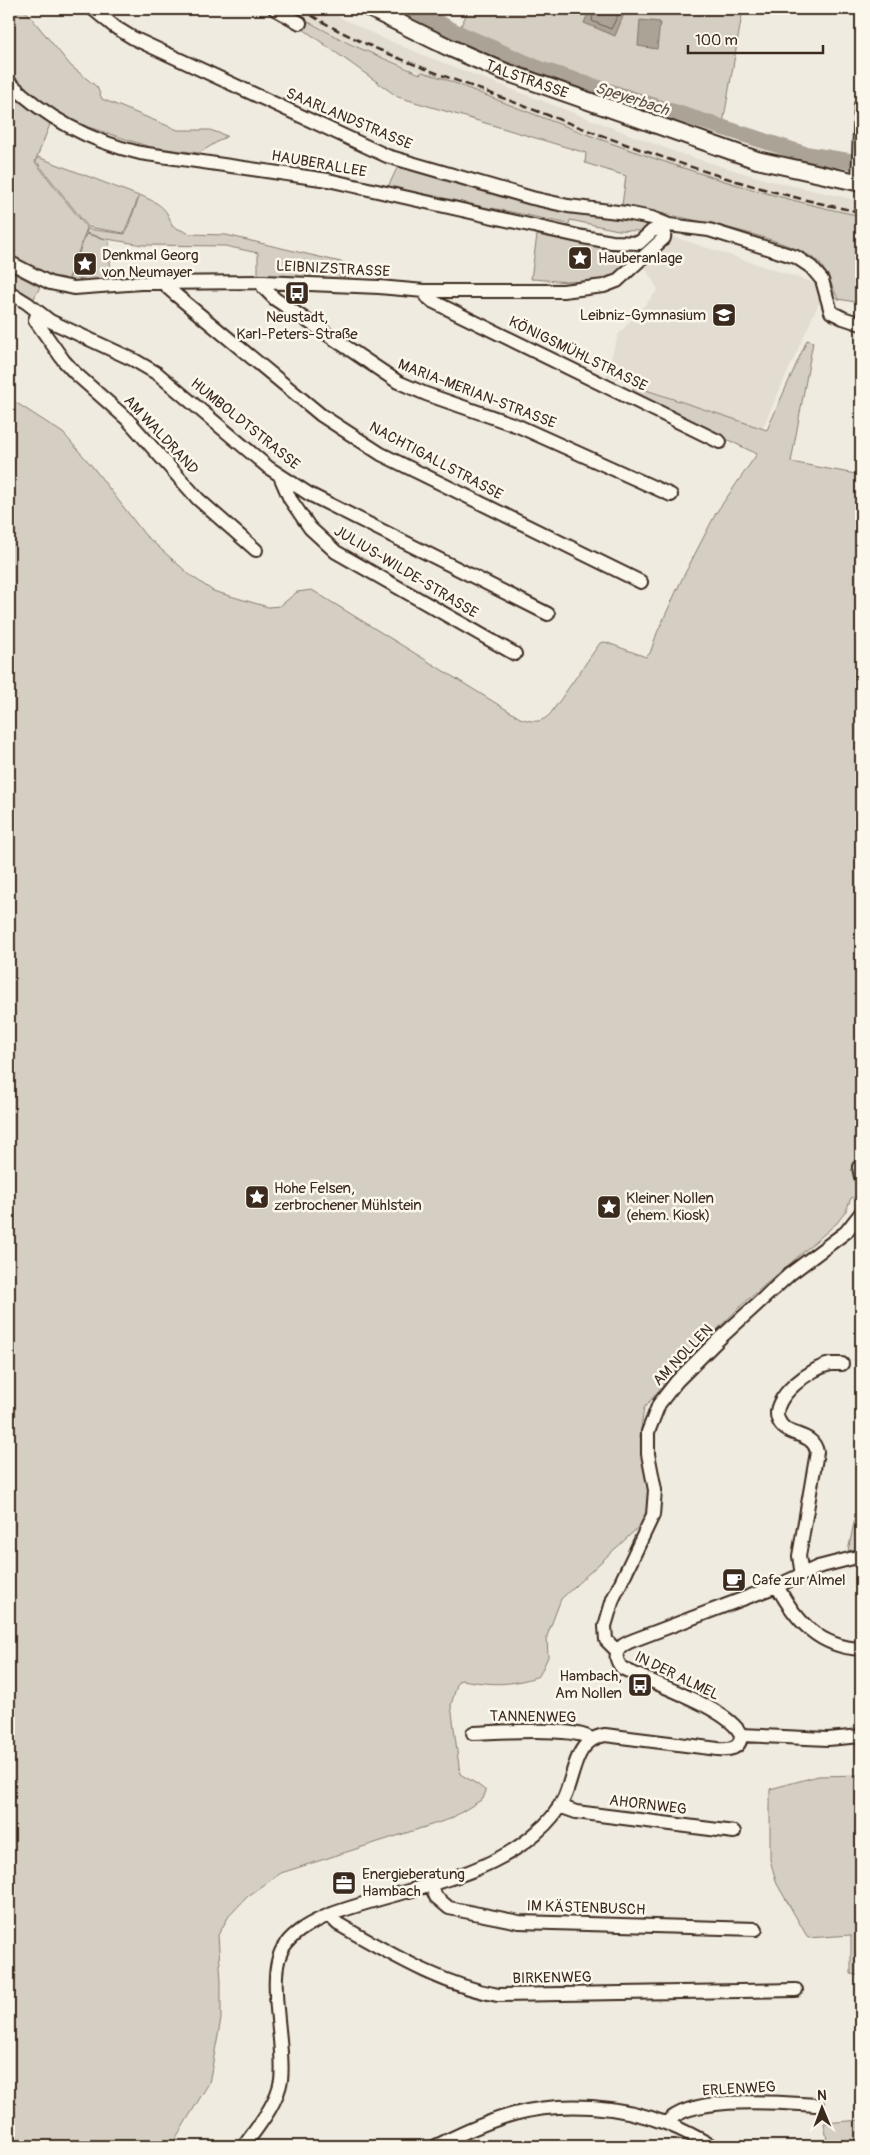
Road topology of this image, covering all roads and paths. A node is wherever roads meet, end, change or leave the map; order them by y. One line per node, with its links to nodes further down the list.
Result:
1 (93, 9): 8 (street, SAARLANDSTRASSE)
2 (275, 9): 4 (street)
3 (371, 9): 7 (main road, TALSTRASSE)
4 (300, 24)
5 (9, 82): 9 (street, HAUBERALLEE)
6 (861, 105): 7 (street)
7 (860, 173)
8 (667, 227): 9 (street, LEIBNIZSTRASSE); 16 (street, SAARLANDSTRASSE)
9 (644, 248): 13 (street, LEIBNIZSTRASSE)
10 (9, 262): 12 (street, LEIBNIZSTRASSE)
11 (262, 282): 12 (street, LEIBNIZSTRASSE); 13 (street, LEIBNIZSTRASSE); 19 (street, MARIA-MERIAN-STRASSE)
12 (167, 283): 21 (street, NACHTIGALLSTRASSE)
13 (424, 291): 17 (street, KÖNIGSMÜHLSTRASSE)
14 (9, 292): 15 (street, HUMBOLDTSTRASSE)
15 (38, 312): 18 (street, HUMBOLDTSTRASSE); 20 (street, AM WALDRAND)
16 (861, 324)
17 (720, 442)
18 (280, 476): 22 (street, HUMBOLDTSTRASSE); 23 (street, JULIUS-WILDE-STRASSE)
19 (671, 495)
20 (256, 550)
21 (641, 582)
22 (548, 614)
23 (515, 654)
24 (861, 1213): 30 (street, AM NOLLEN)
25 (842, 1364): 27 (street)
26 (861, 1556): 27 (street, IN DER ALMEL)
27 (802, 1575): 28 (street, IN DER ALMEL)
28 (778, 1586): 29 (street); 30 (street, IN DER ALMEL)
29 (861, 1650)
30 (617, 1651): 32 (street, IN DER ALMEL)
31 (473, 1733): 34 (street, TANNENWEG)
32 (741, 1734): 33 (street); 34 (street)
33 (861, 1736)
34 (591, 1739): 35 (street)
35 (559, 1806): 36 (street, AHORNWEG); 37 (street)
36 (734, 1832)
37 (430, 1884): 38 (street); 39 (street, IM KÄSTENBUSCH)
38 (329, 1915): 40 (street, BIRKENWEG); 43 (street)
39 (756, 1928)
40 (796, 1990)
41 (817, 2105): 42 (street, ERLENWEG)
42 (666, 2123): 44 (street); 45 (street)
43 (244, 2146)
44 (436, 2146)
45 (712, 2146)

